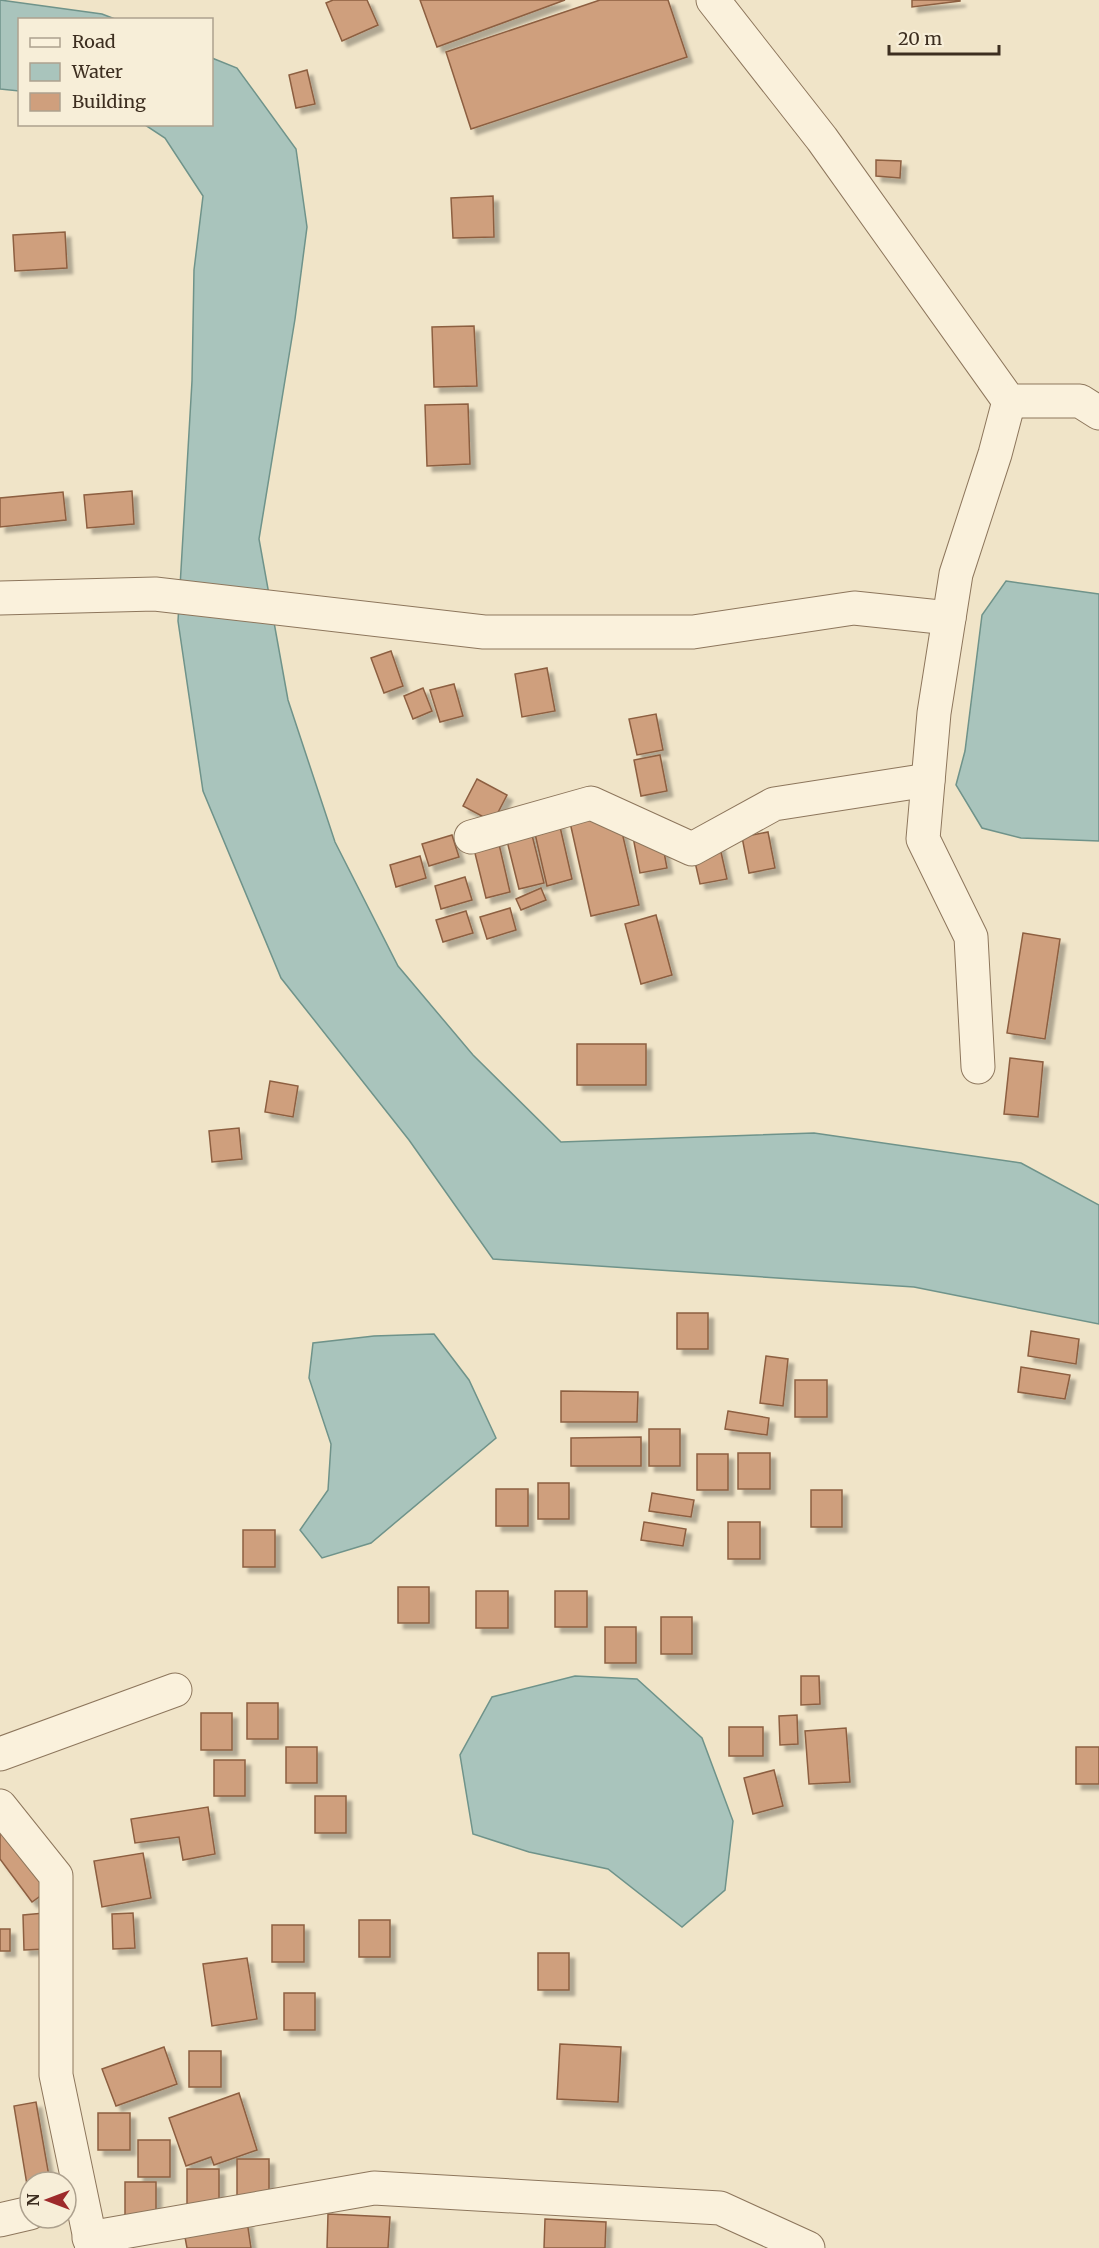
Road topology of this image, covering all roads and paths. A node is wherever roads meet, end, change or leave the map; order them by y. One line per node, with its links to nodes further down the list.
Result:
1 (713, 0): 2 (street)
2 (1009, 401): 3 (street); 5 (street)
3 (1099, 413)
4 (0, 598): 5 (street)
5 (949, 618): 6 (street)
6 (928, 780): 7 (street); 8 (street)
7 (471, 837)
8 (978, 1067)
9 (175, 1690): 10 (street)
10 (0, 1754)
11 (0, 1806): 12 (street)
12 (70, 2170)
13 (78, 2212): 16 (street)
14 (18, 2216): 15 (street)
15 (0, 2220)
16 (90, 2243): 17 (street)
17 (808, 2248)

